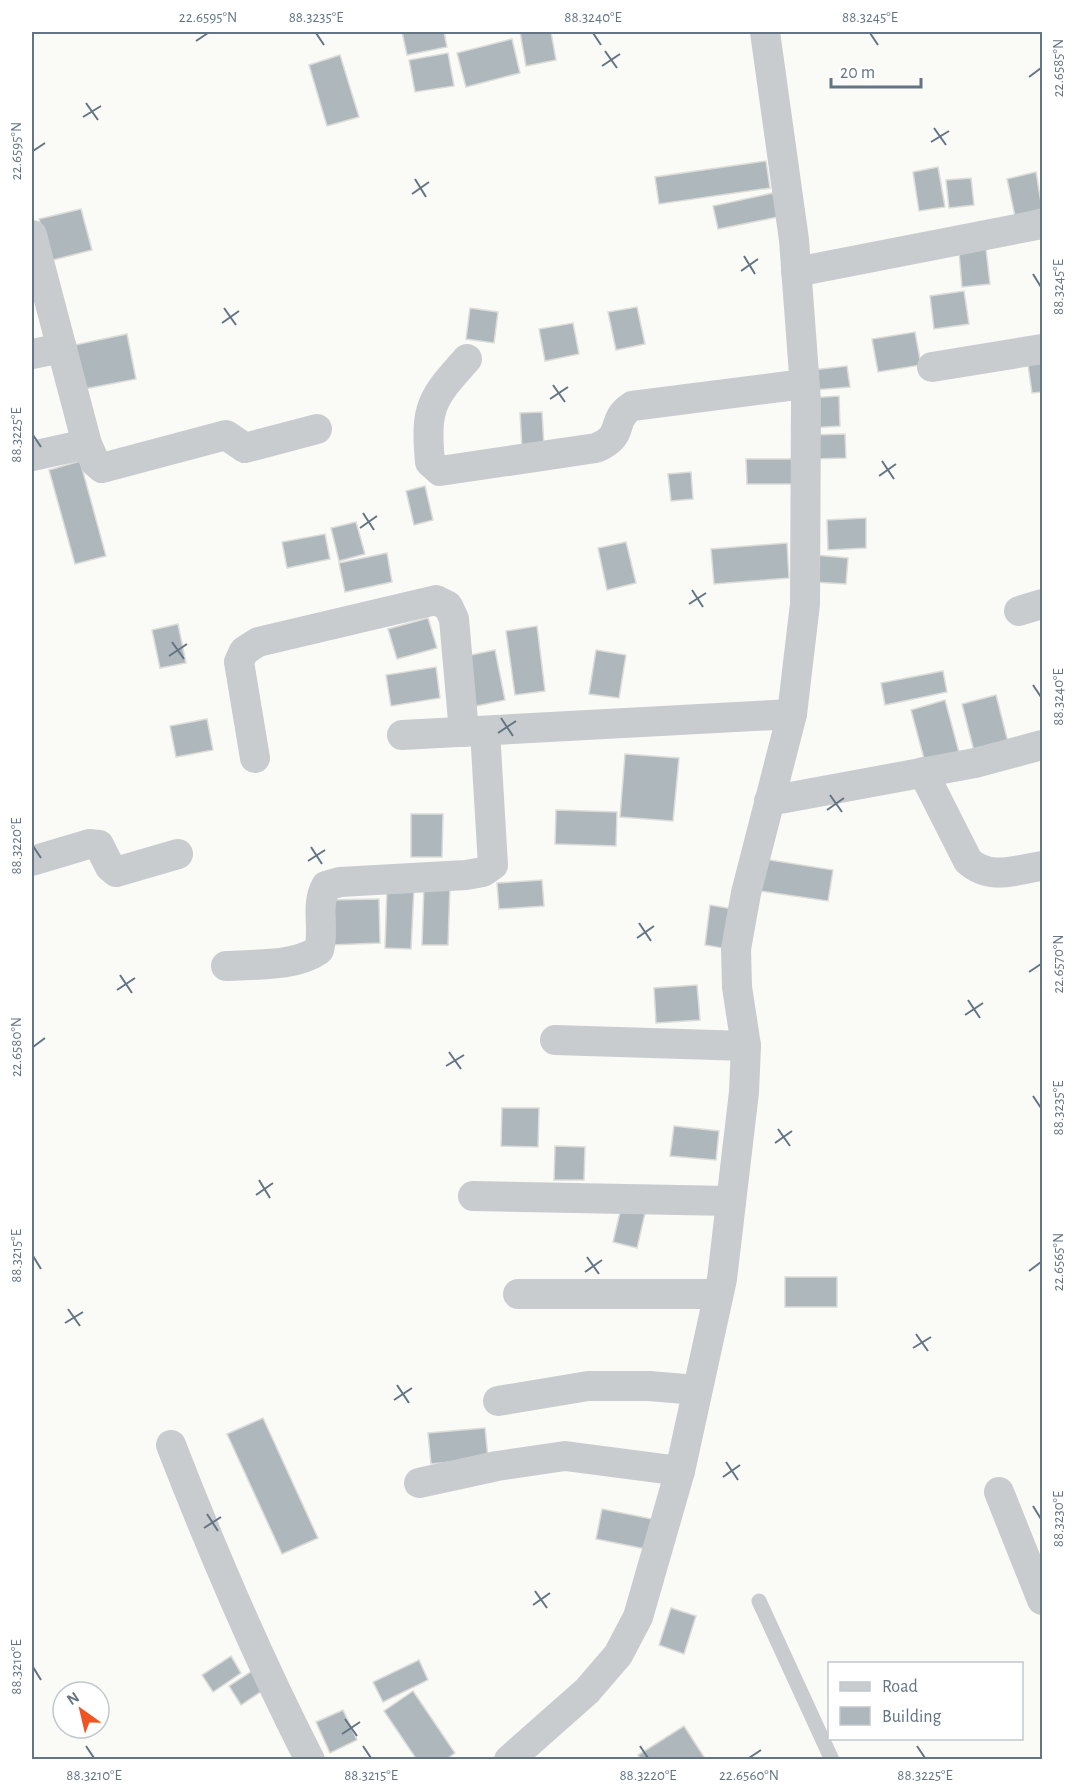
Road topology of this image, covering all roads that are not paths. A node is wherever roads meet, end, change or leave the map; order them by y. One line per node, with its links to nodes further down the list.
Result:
1 (765, 32): 4 (street)
2 (1042, 224): 4 (street)
3 (32, 235): 5 (street)
4 (796, 272): 10 (street)
5 (62, 348): 7 (street); 12 (street)
6 (1042, 349): 9 (street)
7 (32, 354)
8 (467, 359): 10 (street)
9 (932, 367)
10 (804, 384): 14 (street)
11 (317, 429): 12 (street)
12 (87, 444): 13 (street)
13 (32, 456)
14 (792, 714): 15 (street); 20 (street)
15 (474, 731): 16 (street); 18 (street); 24 (street)
16 (402, 735)
17 (1042, 745): 19 (street)
18 (255, 758)
19 (923, 772): 20 (street); 23 (street)
20 (769, 801): 26 (street)
21 (178, 854): 22 (street)
22 (32, 861)
23 (1042, 866)
24 (226, 966)
25 (555, 1040): 26 (street)
26 (746, 1046): 28 (street)
27 (473, 1196): 28 (street)
28 (731, 1201): 30 (street)
29 (518, 1293): 30 (street)
30 (718, 1294): 31 (street)
31 (697, 1390): 32 (street); 34 (street)
32 (498, 1401)
33 (171, 1445): 39 (street)
34 (680, 1471): 35 (street); 40 (street)
35 (419, 1483)
36 (999, 1492): 37 (street)
37 (1042, 1600)
38 (759, 1601): 41 (lane)
39 (310, 1760)
40 (509, 1760)
41 (832, 1760)

